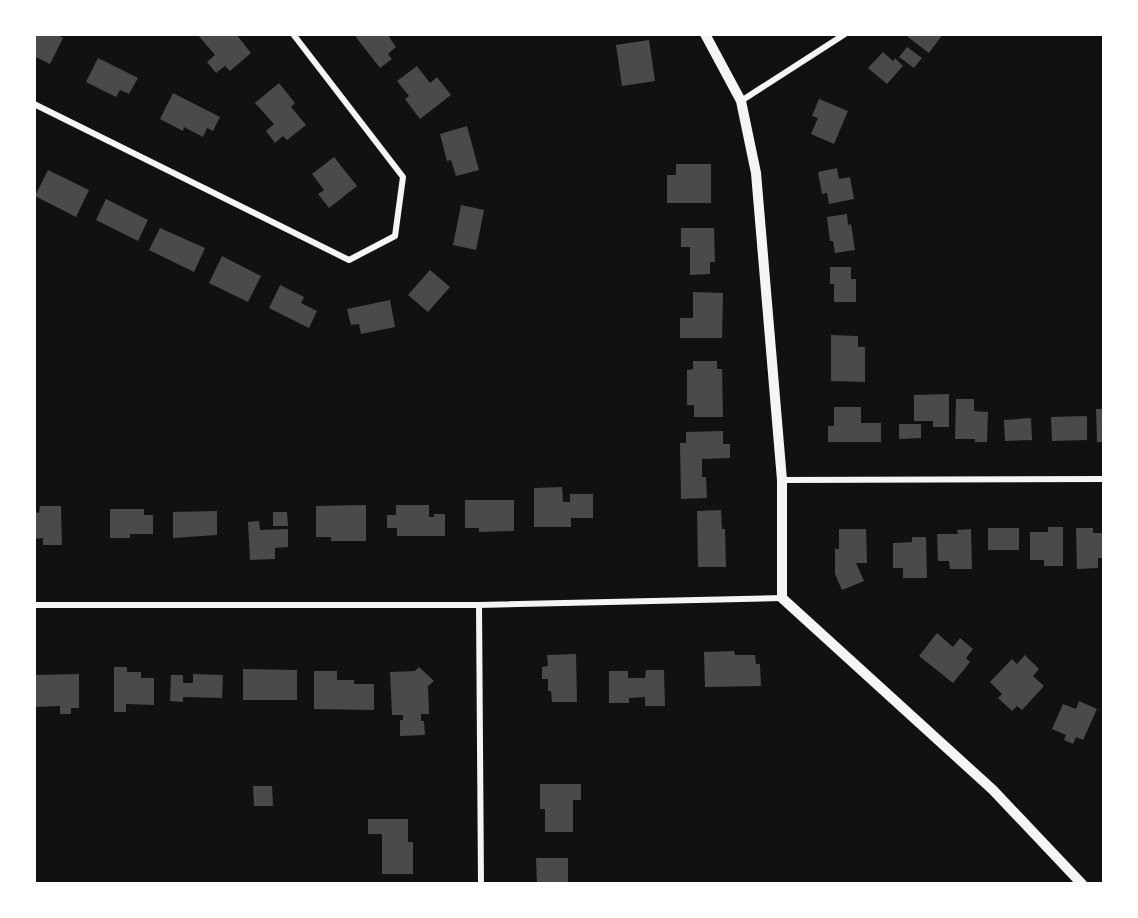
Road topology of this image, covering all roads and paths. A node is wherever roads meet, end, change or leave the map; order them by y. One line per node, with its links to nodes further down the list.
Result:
1 (293, 34): 5 (street)
2 (705, 34): 4 (street)
3 (845, 34): 4 (street)
4 (741, 101): 7 (street)
5 (34, 104)
6 (1104, 479): 7 (street)
7 (782, 480): 8 (street)
8 (782, 598): 10 (street); 12 (street)
9 (34, 605): 10 (street)
10 (479, 605): 11 (street)
11 (481, 884)
12 (1082, 884)

